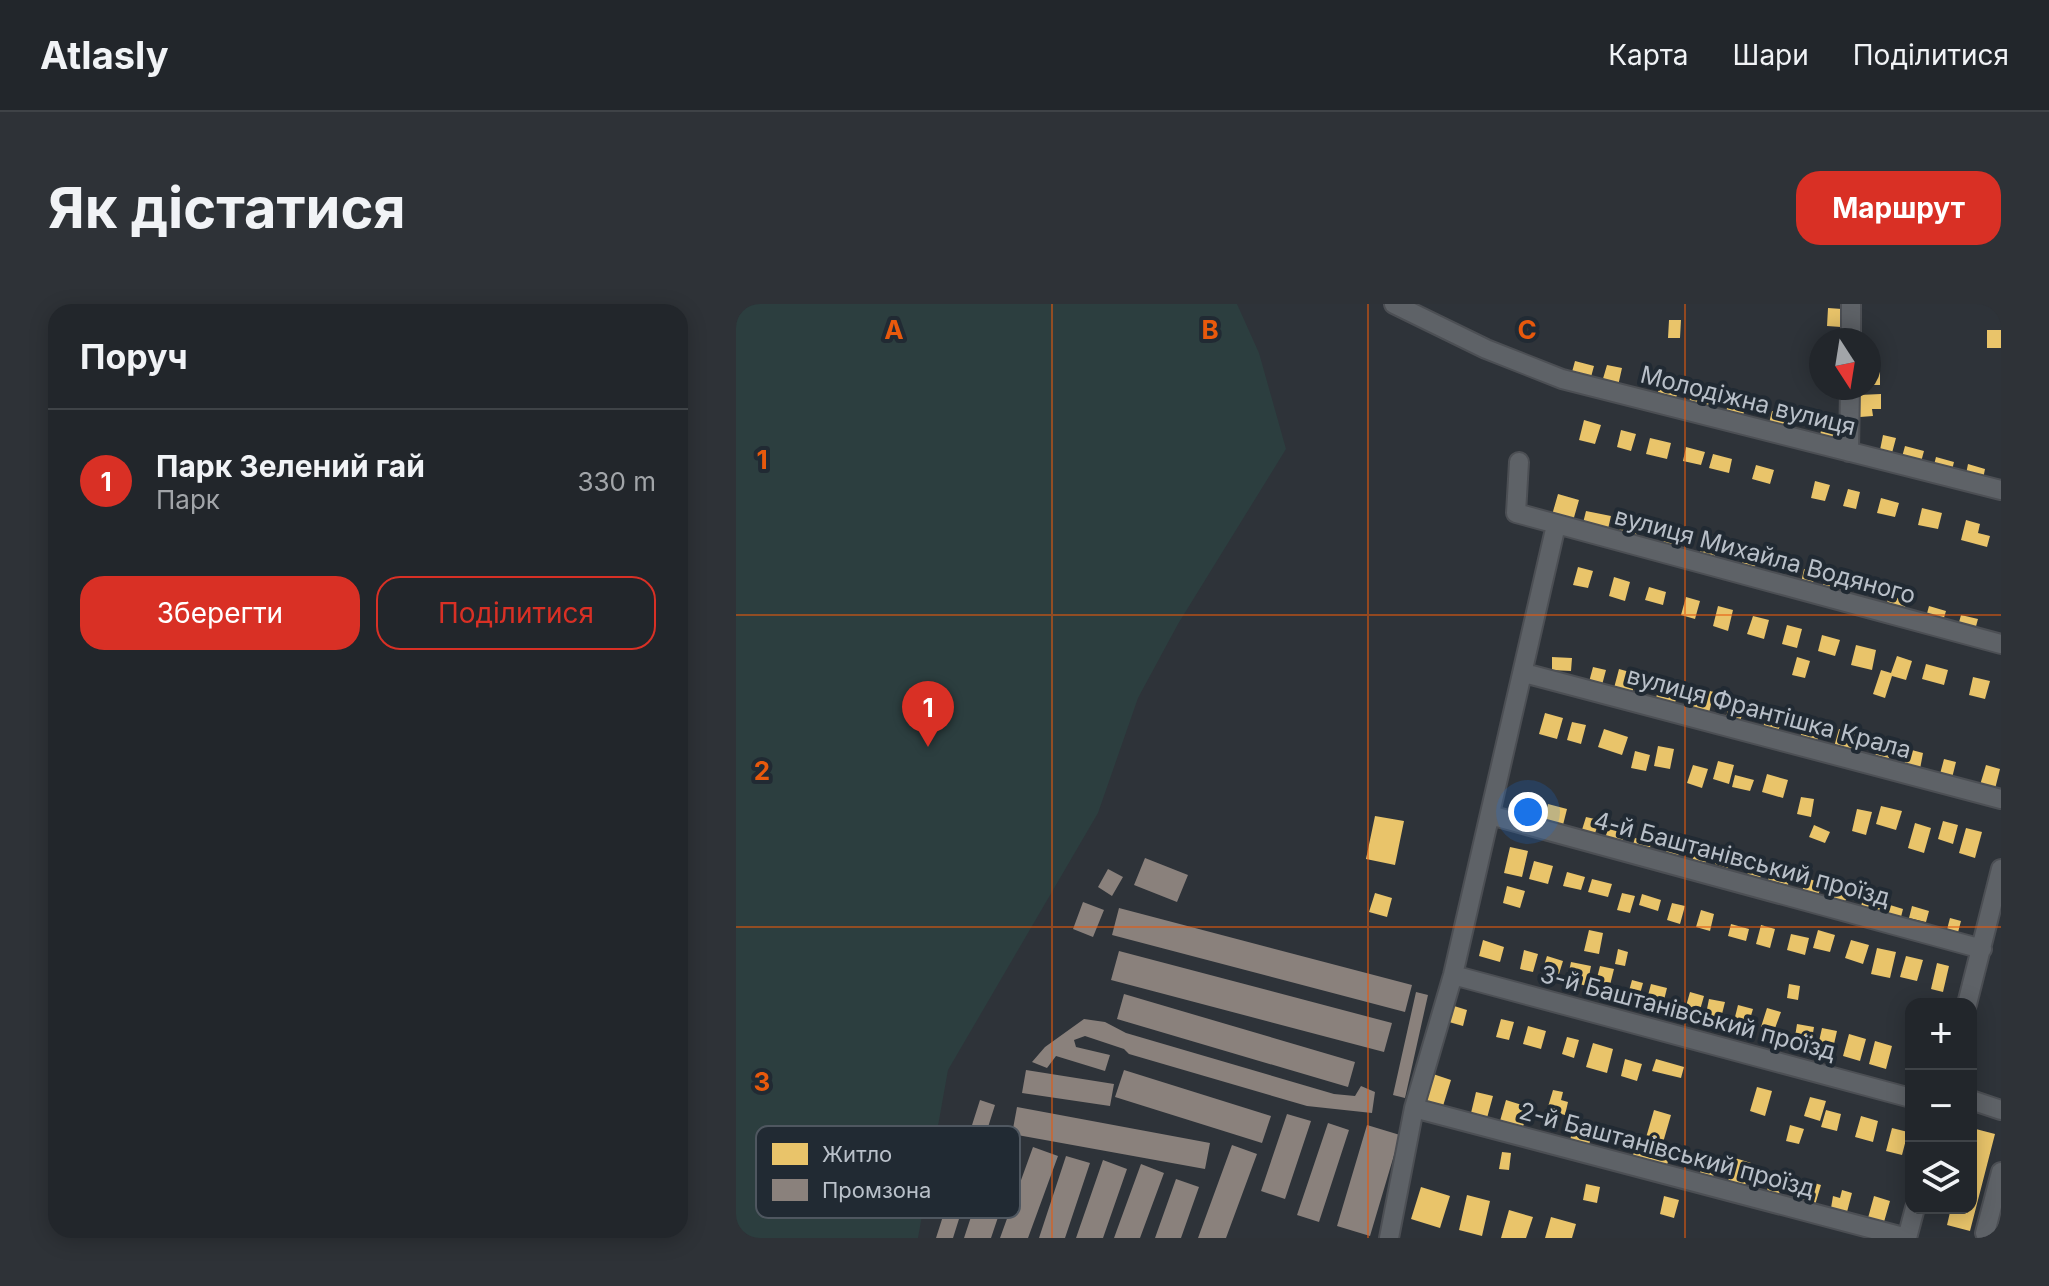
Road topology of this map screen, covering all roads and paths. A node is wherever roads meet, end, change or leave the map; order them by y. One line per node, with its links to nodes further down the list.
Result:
1 (1394, 304): 5 (street, Молодіжна вулиця)
2 (1851, 304): 3 (street)
3 (1851, 328)
4 (1850, 400): 5 (street)
5 (1849, 452): 7 (street, Молодіжна вулиця)
6 (1519, 462): 8 (street, вулиця Михайла Водяного)
7 (2001, 490)
8 (1556, 525): 9 (street, вулиця Михайла Водяного); 10 (street)
9 (2001, 644)
10 (1524, 673): 11 (street, вулиця Франтішка Крала); 12 (street)
11 (2001, 799)
12 (1490, 815): 14 (street, 4-й Баштанівський проїзд); 15 (street)
13 (2001, 869): 14 (street)
14 (1982, 949): 16 (street)
15 (1453, 975): 17 (street, 3-й Баштанівський проїзд); 19 (street)
16 (1969, 998)
17 (1905, 1096)
18 (1977, 1102): 20 (street)
19 (1414, 1108): 24 (street); 25 (street, 2-й Баштанівський проїзд)
20 (2001, 1110)
21 (2001, 1172): 23 (street)
22 (1913, 1214): 25 (street)
23 (1985, 1233)
24 (1389, 1238)
25 (1907, 1238)

